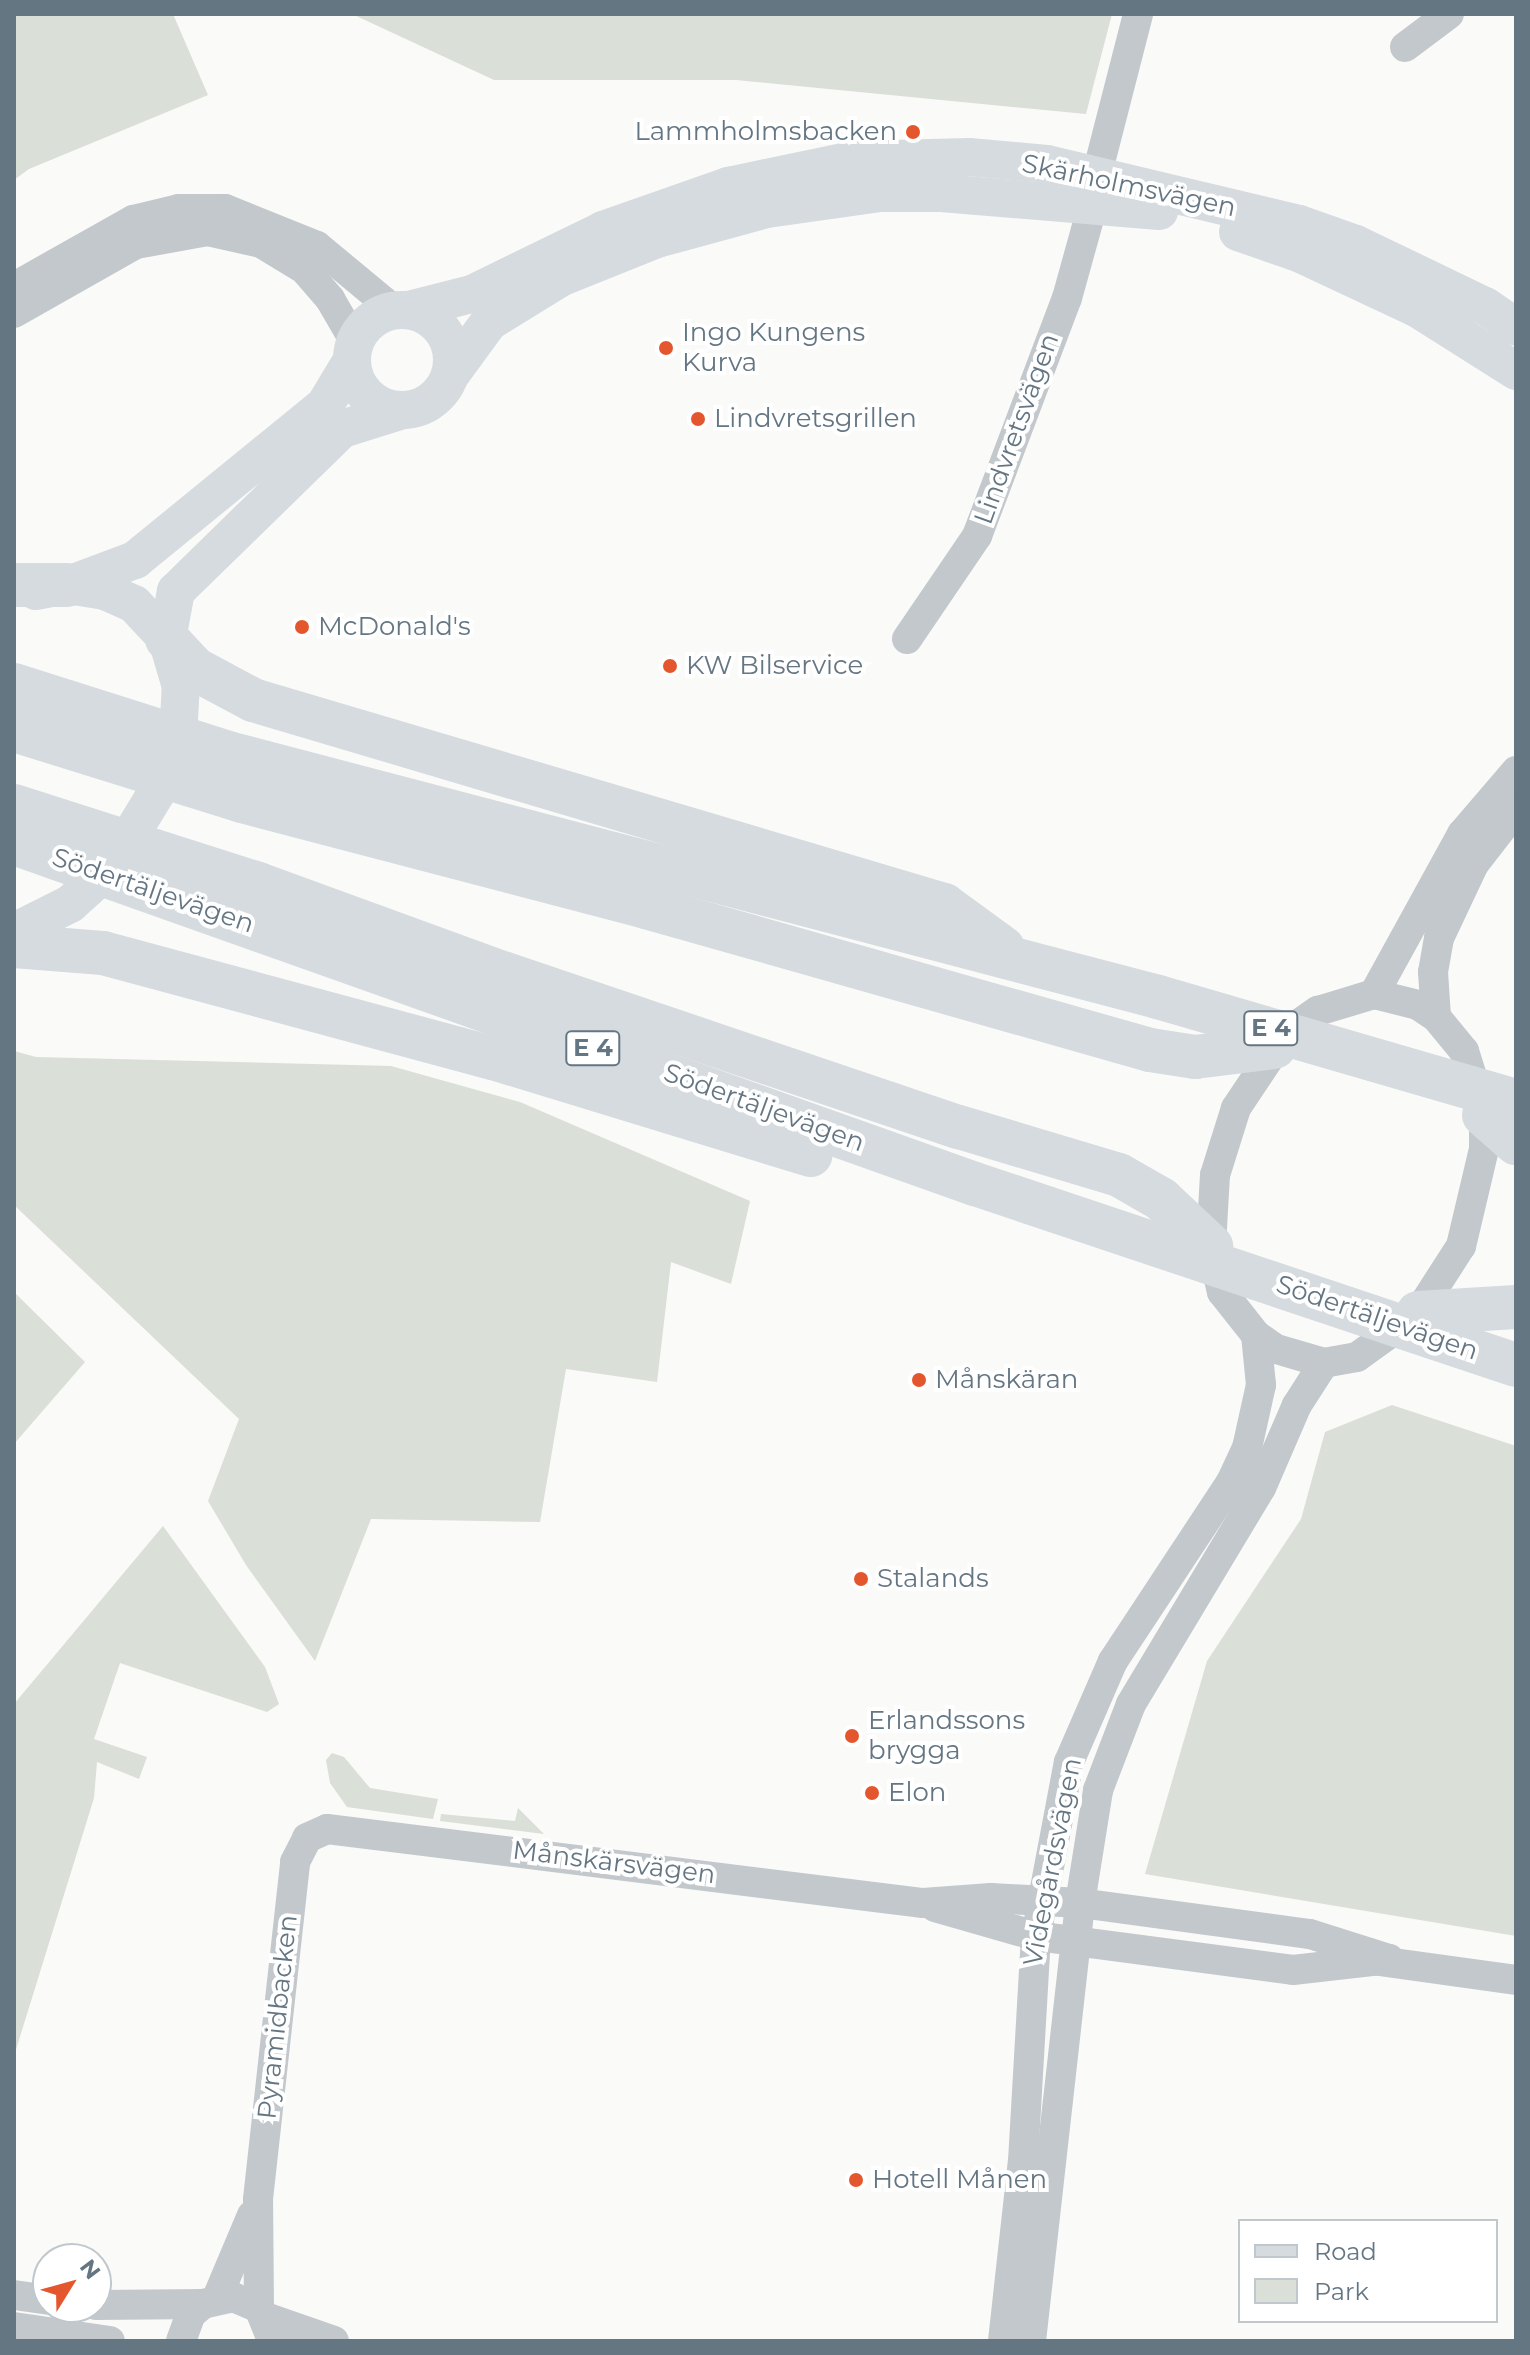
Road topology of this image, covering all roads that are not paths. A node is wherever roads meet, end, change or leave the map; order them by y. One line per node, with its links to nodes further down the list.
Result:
1 (1138, 14): 4 (street)
2 (1449, 14): 3 (street)
3 (1405, 47)
4 (1095, 189): 6 (main road, Skärholmsvägen); 8 (main road, Skärholmsvägen); 10 (main road, Skärholmsvägen); 11 (main road, Skärholmsvägen); 17 (street, Lindvretsvägen)
5 (14, 287): 6 (street)
6 (401, 310): 9 (main road); 11 (main road)
7 (14, 313): 9 (street)
8 (1516, 327)
9 (353, 351): 12 (main road); 14 (main road)
10 (1516, 371)
11 (451, 374): 12 (main road)
12 (400, 411): 16 (main road)
13 (14, 585): 14 (highway)
14 (67, 585): 15 (main road); 16 (main road)
15 (14, 597)
16 (167, 639): 24 (main road); 26 (highway)
17 (907, 639)
18 (14, 685): 26 (highway, E 4)
19 (14, 730): 29 (highway)
20 (1516, 771): 27 (street)
21 (14, 806): 32 (highway)
22 (1516, 810): 28 (street)
23 (14, 843): 31 (highway, Södertäljevägen / E 4)
24 (14, 932)
25 (14, 946): 31 (highway)
26 (1025, 964): 30 (highway, E 4)
27 (1374, 994): 28 (street); 29 (street)
28 (1436, 1017): 30 (street)
29 (1274, 1047): 32 (street)
30 (1505, 1120): 34 (street)
31 (1159, 1243): 36 (highway, Södertäljevägen / E 4)
32 (1211, 1246): 35 (street)
33 (1516, 1307): 34 (highway)
34 (1418, 1313): 37 (street)
35 (1257, 1345): 37 (street); 39 (street, Videgårdsvägen)
36 (1516, 1365)
37 (1320, 1368): 41 (street, Videgårdsvägen)
38 (307, 1838): 40 (street, Månskärsvägen); 46 (street, Pyramidbacken)
39 (1040, 1900): 40 (street, Månskärsvägen); 41 (street, Månskärsvägen); 42 (street, Videgårdsvägen)
40 (923, 1903): 42 (street, Månskärsvägen)
41 (1080, 1903): 43 (street, Videgårdsvägen); 44 (street, Månskärsvägen)
42 (1036, 1936): 43 (street, Månskärsvägen); 54 (street, Videgårdsvägen)
43 (1075, 1942): 44 (street, Månskärsvägen); 55 (street, Videgårdsvägen)
44 (1389, 1959): 45 (street, Månskärsvägen)
45 (1516, 1980)
46 (258, 2199): 47 (street, Pyramidbacken); 49 (street, Pyramidbacken)
47 (210, 2301): 48 (street); 49 (street); 52 (street, Pyramidbacken)
48 (112, 2304)
49 (266, 2322): 53 (street)
50 (14, 2327): 51 (street)
51 (110, 2341)
52 (181, 2341)
53 (334, 2341)
54 (1003, 2341)
55 (1031, 2341)

